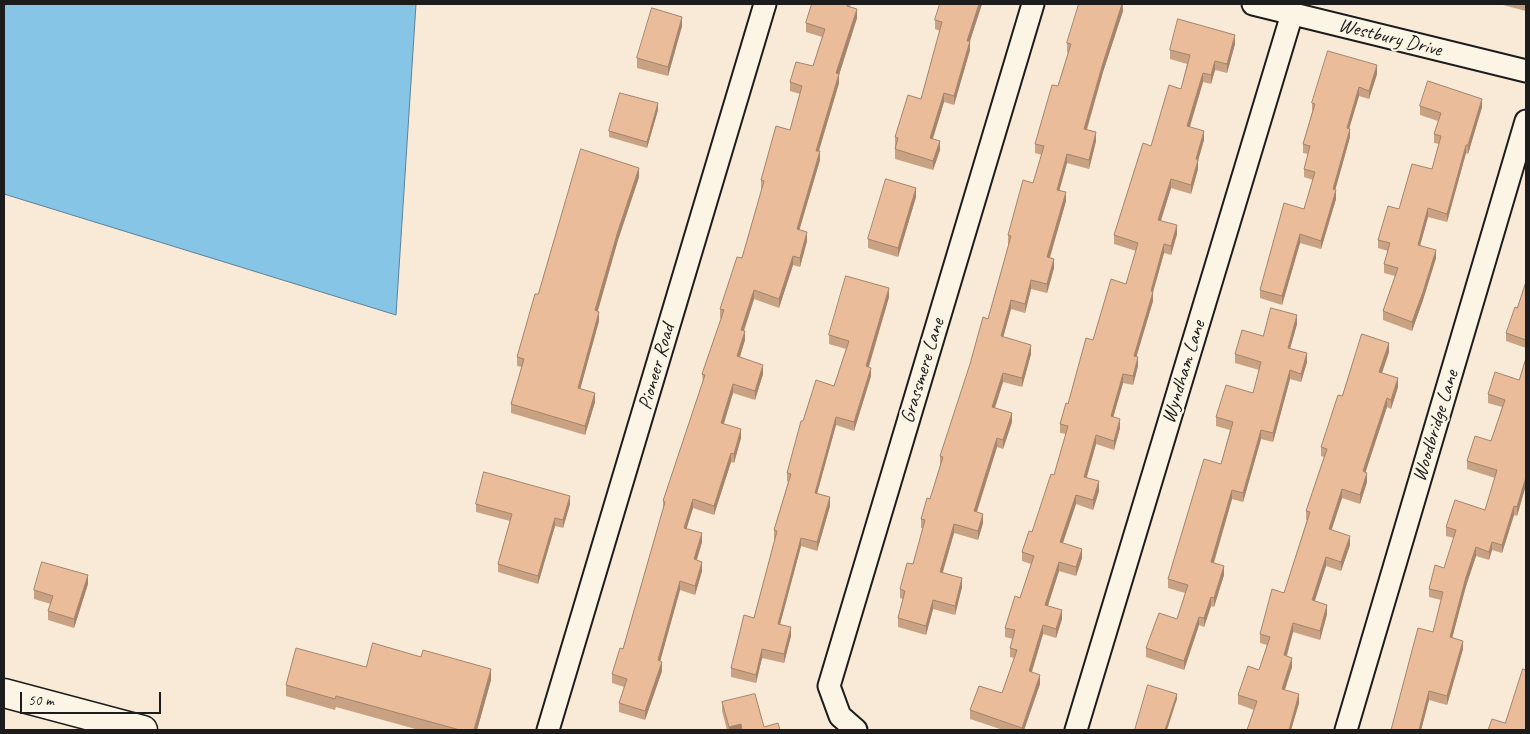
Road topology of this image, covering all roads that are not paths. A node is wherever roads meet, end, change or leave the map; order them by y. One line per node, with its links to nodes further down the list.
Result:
1 (765, 4): 9 (street, Pioneer Road)
2 (1033, 4): 10 (street, Grassmere Lane)
3 (1253, 4): 4 (street, Westbury Drive)
4 (1292, 14): 5 (street, Westbury Drive); 11 (street, Wyndham Lane)
5 (1526, 71)
6 (1526, 121): 12 (street, Woodbridge Lane)
7 (4, 693): 8 (main road)
8 (143, 730)
9 (548, 730)
10 (856, 730)
11 (1076, 730)
12 (1346, 730)

